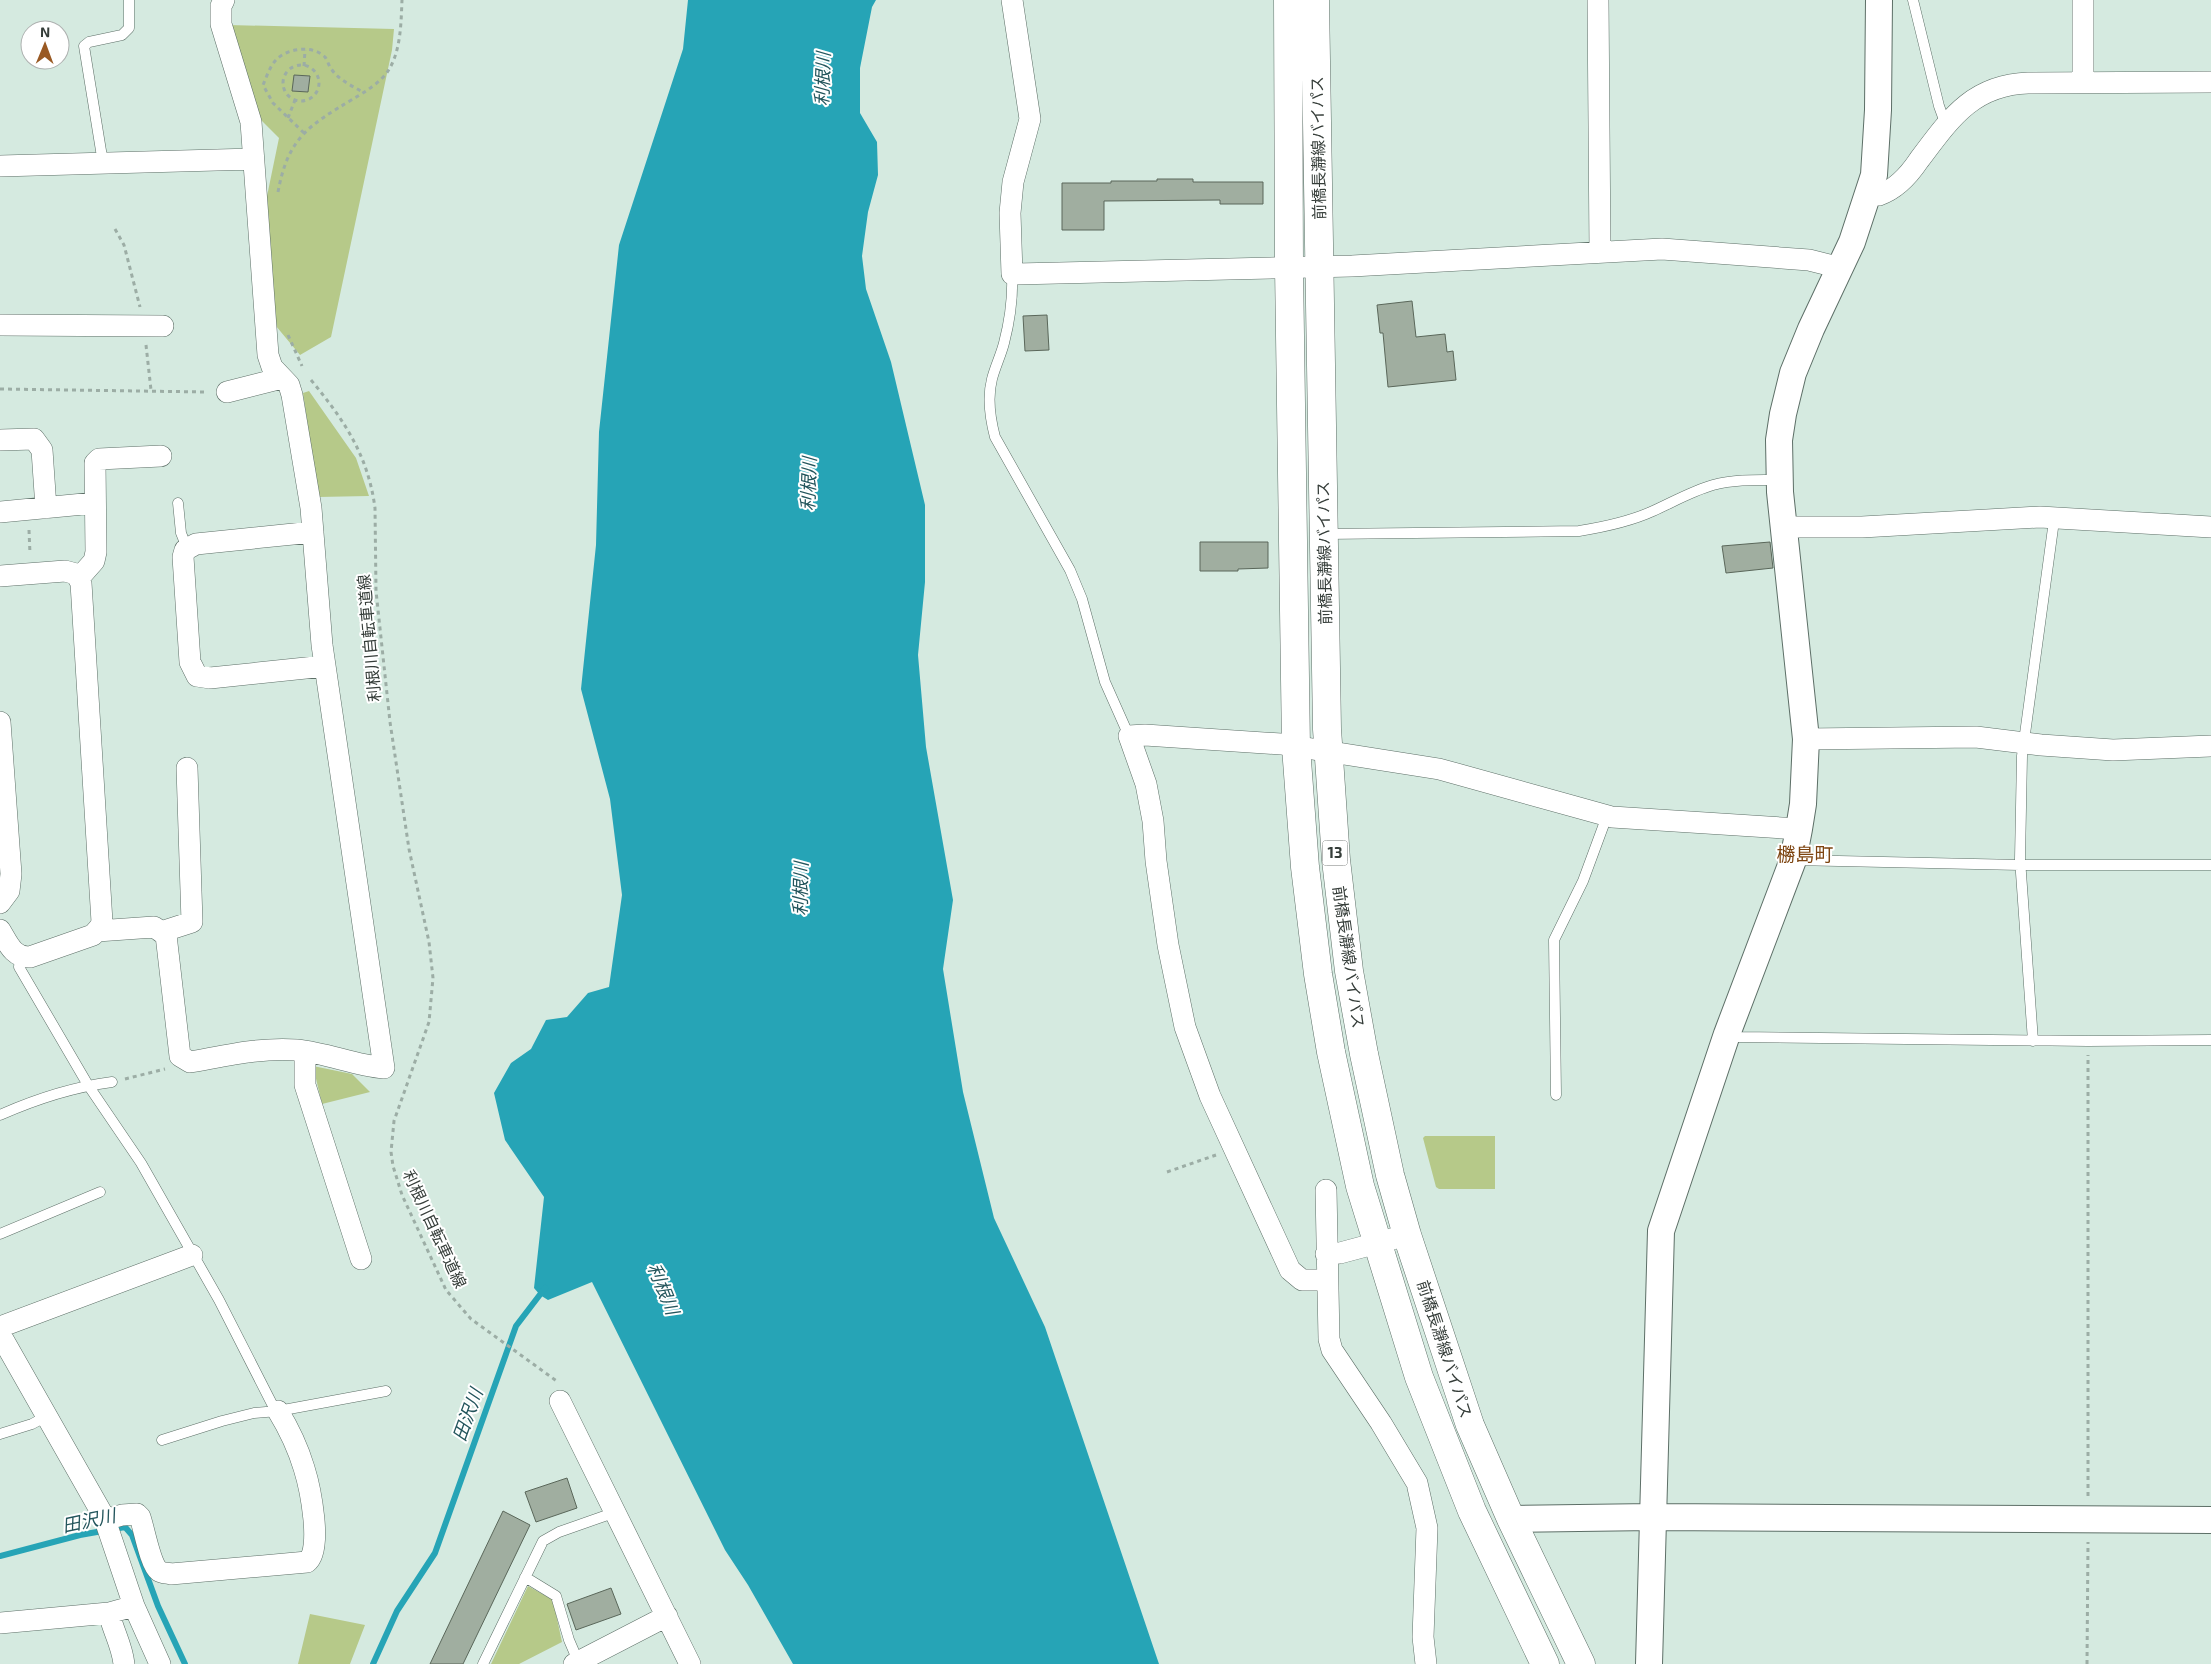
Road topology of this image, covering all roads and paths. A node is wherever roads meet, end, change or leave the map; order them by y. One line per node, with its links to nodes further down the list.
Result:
1 (129, 0): 21 (lane)
2 (224, 0): 20 (street)
3 (402, 0): 15 (path)
4 (1012, 0): 30 (street)
5 (1288, 0): 28 (main road, 前橋長瀞線バイパス / 13)
6 (1315, 0): 27 (main road, 前橋長瀞線バイパス / 13)
7 (1598, 0): 26 (street)
8 (1879, 0): 23 (street)
9 (1913, 0): 18 (lane)
10 (2083, 0): 13 (street)
11 (305, 50): 12 (path); 15 (path); 17 (path)
12 (304, 66): 16 (path); 16 (path)
13 (2083, 82): 14 (street); 18 (street)
14 (2211, 82)
15 (364, 93): 19 (path)
16 (295, 100): 17 (path)
17 (288, 118): 19 (path)
18 (1948, 122): 23 (street)
19 (304, 133): 24 (path)
20 (253, 159): 21 (street); 34 (street)
21 (103, 163): 22 (street)
22 (0, 166)
23 (1870, 192): 29 (street)
24 (277, 197)
25 (115, 229): 32 (path)
26 (1600, 252): 27 (street); 29 (street)
27 (1319, 267): 28 (street); 49 (main road, 前橋長瀞線バイパス / 13)
28 (1289, 268): 30 (street); 60 (main road, 前橋長瀞線バイパス / 13)
29 (1841, 268): 40 (street)
30 (1012, 274): 56 (lane)
31 (0, 325): 32 (street)
32 (154, 326): 36 (path)
33 (288, 334): 96 (path, 利根川自転車道線)
34 (282, 378): 37 (street); 48 (street)
35 (0, 389): 36 (path)
36 (151, 390): 37 (path)
37 (226, 392)
38 (0, 440): 43 (street)
39 (161, 456): 41 (street)
40 (1779, 480): 46 (street); 49 (lane)
41 (94, 503): 43 (street); 53 (street)
42 (178, 503): 50 (lane)
43 (37, 508): 44 (street); 51 (path)
44 (0, 512)
45 (2050, 518): 46 (street); 47 (street); 58 (lane)
46 (1784, 527): 57 (street)
47 (2211, 527)
48 (313, 532): 50 (street); 54 (street)
49 (1324, 534): 61 (main road, 前橋長瀞線バイパス / 13)
50 (187, 548): 54 (street)
51 (30, 573): 52 (street); 53 (street)
52 (0, 576)
53 (79, 578): 70 (street)
54 (325, 666): 77 (street)
55 (0, 722): 68 (street)
56 (1129, 736): 60 (street); 83 (street)
57 (1806, 739): 58 (street); 64 (street)
58 (2023, 742): 59 (street); 66 (lane)
59 (2211, 746)
60 (1296, 747): 61 (street); 89 (main road, 前橋長瀞線バイパス / 13)
61 (1328, 752): 63 (street); 88 (main road, 前橋長瀞線バイパス / 13)
62 (188, 768): 71 (street)
63 (1607, 816): 64 (street); 81 (lane)
64 (1799, 829): 65 (street)
65 (1793, 860): 66 (lane); 73 (street)
66 (2020, 865): 67 (lane); 74 (lane)
67 (2211, 865)
68 (0, 903)
69 (0, 930): 72 (street)
70 (97, 932): 71 (street); 72 (street)
71 (161, 932): 78 (street)
72 (20, 956): 80 (lane)
73 (1727, 1034): 74 (lane); 104 (street)
74 (2033, 1040): 76 (lane)
75 (2211, 1040): 76 (lane)
76 (2088, 1041): 107 (path)
77 (305, 1052): 78 (street); 92 (street)
78 (190, 1062): 79 (path)
79 (112, 1082): 80 (lane)
80 (88, 1085): 82 (lane); 90 (lane)
81 (1556, 1095)
82 (0, 1115)
83 (1233, 1149): 84 (path); 93 (street)
84 (1166, 1172)
85 (1326, 1190): 91 (street)
86 (100, 1192): 87 (lane)
87 (0, 1234)
88 (1407, 1235): 89 (street); 105 (main road, 前橋長瀞線バイパス / 13)
89 (1376, 1243): 91 (street); 120 (main road, 前橋長瀞線バイパス / 13)
90 (192, 1254): 94 (street); 99 (lane)
91 (1326, 1254): 93 (street)
92 (361, 1259)
93 (1327, 1280): 119 (street)
94 (0, 1327)
95 (0, 1334): 100 (street)
96 (544, 1370)
97 (386, 1391): 99 (lane)
98 (560, 1401): 103 (street)
99 (278, 1411): 102 (lane); 106 (street)
100 (46, 1416): 101 (lane); 106 (street)
101 (0, 1434)
102 (162, 1440)
103 (616, 1512): 109 (lane); 112 (street)
104 (1652, 1516): 105 (street); 107 (street); 122 (street)
105 (1511, 1519): 121 (main road, 前橋長瀞線バイパス / 13)
106 (105, 1520): 110 (street)
107 (2088, 1520): 108 (street); 123 (path)
108 (2211, 1520)
109 (525, 1577): 114 (lane); 117 (lane)
110 (134, 1606): 111 (street); 116 (street)
111 (109, 1613): 113 (street); 115 (street)
112 (667, 1616): 114 (street); 118 (street)
113 (0, 1623)
114 (581, 1662)
115 (124, 1664)
116 (160, 1664)
117 (483, 1664)
118 (690, 1664)
119 (1426, 1664)
120 (1546, 1664)
121 (1581, 1664)
122 (1648, 1664)
123 (2087, 1664)

